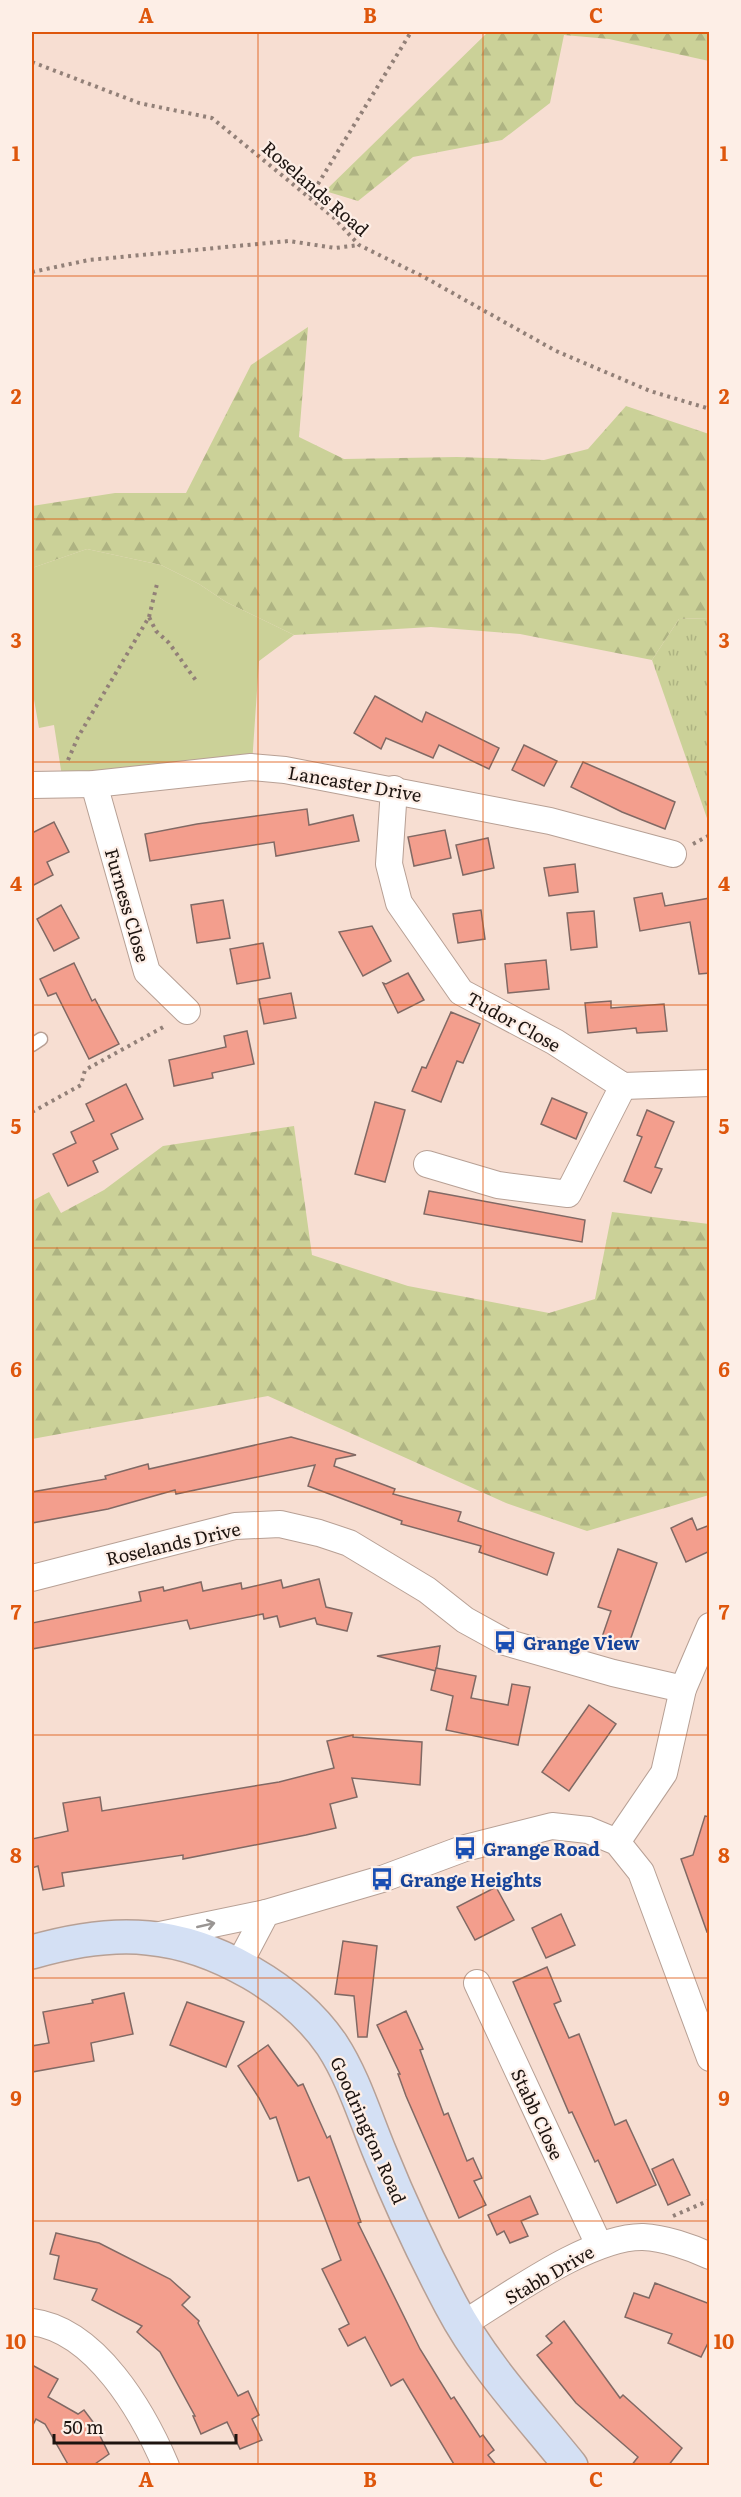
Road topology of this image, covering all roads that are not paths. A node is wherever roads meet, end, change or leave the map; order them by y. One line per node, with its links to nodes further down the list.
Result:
1 (94, 784): 2 (street, Lancaster Drive); 3 (street, Lancaster Drive); 5 (street, Furness Close)
2 (32, 785)
3 (394, 789): 4 (street, Lancaster Drive); 7 (street, Tudor Close)
4 (673, 854)
5 (187, 1011)
6 (710, 1083): 7 (street)
7 (623, 1086): 8 (street)
8 (427, 1164)
9 (32, 1578): 11 (street, Roselands Drive)
10 (710, 1626): 11 (street)
11 (683, 1689): 12 (street)
12 (617, 1842): 13 (street); 18 (street)
13 (266, 1914): 14 (street, one-way to 13); 16 (street)
14 (148, 1938): 15 (street, Goodrington Road); 16 (street, Goodrington Road)
15 (32, 1952)
16 (238, 1966): 22 (street, Goodrington Road)
17 (477, 1983): 19 (street, Stabb Close)
18 (710, 2058)
19 (600, 2245): 20 (street, Stabb Drive); 22 (street, Stabb Drive)
20 (710, 2256)
21 (32, 2322): 23 (street)
22 (463, 2324): 24 (street, Goodrington Road)
23 (166, 2466)
24 (571, 2466)

